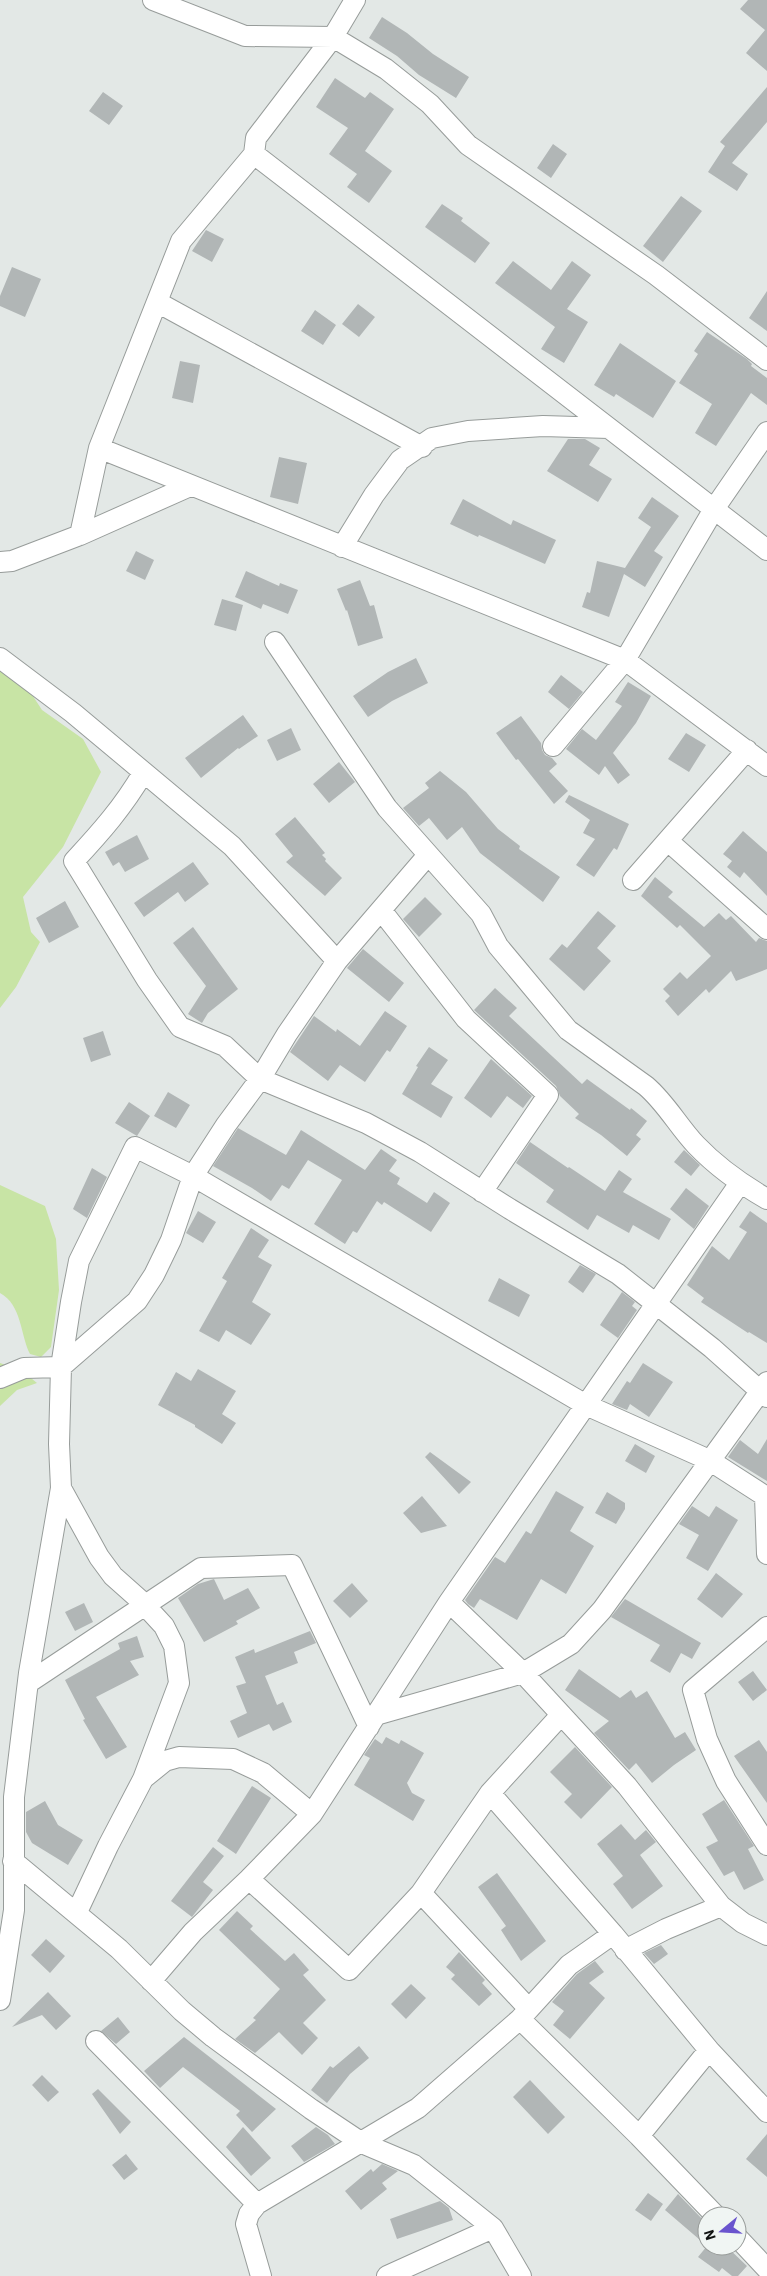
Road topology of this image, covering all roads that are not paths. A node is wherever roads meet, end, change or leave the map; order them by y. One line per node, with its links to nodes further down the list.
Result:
1 (153, 0): 3 (street)
2 (355, 0): 3 (street)
3 (333, 37): 4 (street); 6 (street)
4 (254, 154): 5 (street); 7 (street)
5 (157, 302): 9 (street); 10 (street)
6 (767, 360)
7 (609, 428): 9 (street); 12 (street)
8 (767, 432): 12 (street)
9 (422, 447): 14 (street)
10 (99, 448): 11 (street); 13 (street)
11 (190, 486): 13 (street); 14 (street)
12 (714, 509): 15 (street); 19 (street)
13 (80, 535): 16 (street)
14 (342, 547): 19 (street)
15 (767, 550)
16 (0, 562)
17 (275, 642): 25 (street)
18 (0, 658): 23 (street)
19 (625, 660): 20 (street); 21 (street)
20 (553, 746)
21 (748, 750): 22 (street); 24 (street)
22 (767, 766)
23 (143, 773): 29 (street); 30 (street)
24 (668, 841): 26 (street); 28 (street)
25 (428, 855): 27 (street); 32 (street)
26 (633, 880)
27 (380, 910): 29 (street); 33 (street)
28 (767, 929)
29 (337, 961): 30 (street)
30 (260, 1079): 31 (street); 33 (street)
31 (193, 1176): 36 (street); 36 (street); 39 (street)
32 (740, 1184): 34 (street); 35 (street)
33 (482, 1192): 35 (street)
34 (767, 1199)
35 (657, 1303): 38 (street); 39 (street)
36 (61, 1367): 37 (street); 41 (street)
37 (0, 1378)
38 (765, 1390): 40 (street)
39 (586, 1405): 40 (street); 43 (street)
40 (709, 1460): 42 (street); 46 (street)
41 (61, 1488): 44 (street); 47 (street)
42 (767, 1554)
43 (449, 1602): 46 (street); 49 (street)
44 (145, 1605): 47 (street); 49 (street); 50 (street)
45 (767, 1628): 53 (street)
46 (522, 1673): 48 (street); 49 (street)
47 (28, 1683): 54 (street)
48 (561, 1715): 51 (street); 57 (street)
49 (372, 1721): 52 (street)
50 (143, 1779): 52 (street); 58 (street)
51 (490, 1792): 56 (street); 59 (street)
52 (312, 1814): 55 (street)
53 (767, 1845)
54 (13, 1861): 58 (street); 63 (street)
55 (249, 1879): 56 (street); 62 (street)
56 (421, 1893): 64 (street)
57 (721, 1906): 60 (street); 61 (street)
58 (77, 1912): 62 (street)
59 (613, 1934): 61 (street); 64 (street)
60 (767, 1935)
61 (625, 1950): 66 (street)
62 (152, 1981): 69 (street)
63 (0, 2000)
64 (525, 2014): 68 (street); 69 (street)
65 (96, 2041): 70 (street)
66 (709, 2050): 67 (street); 68 (street)
67 (767, 2112)
68 (639, 2136): 71 (street)
69 (362, 2143): 70 (street); 72 (street)
70 (257, 2204): 76 (street)
71 (706, 2206)
72 (493, 2228): 75 (street); 77 (street)
73 (747, 2248): 74 (street)
74 (767, 2269)
75 (396, 2274)
76 (261, 2276)
77 (521, 2276)

